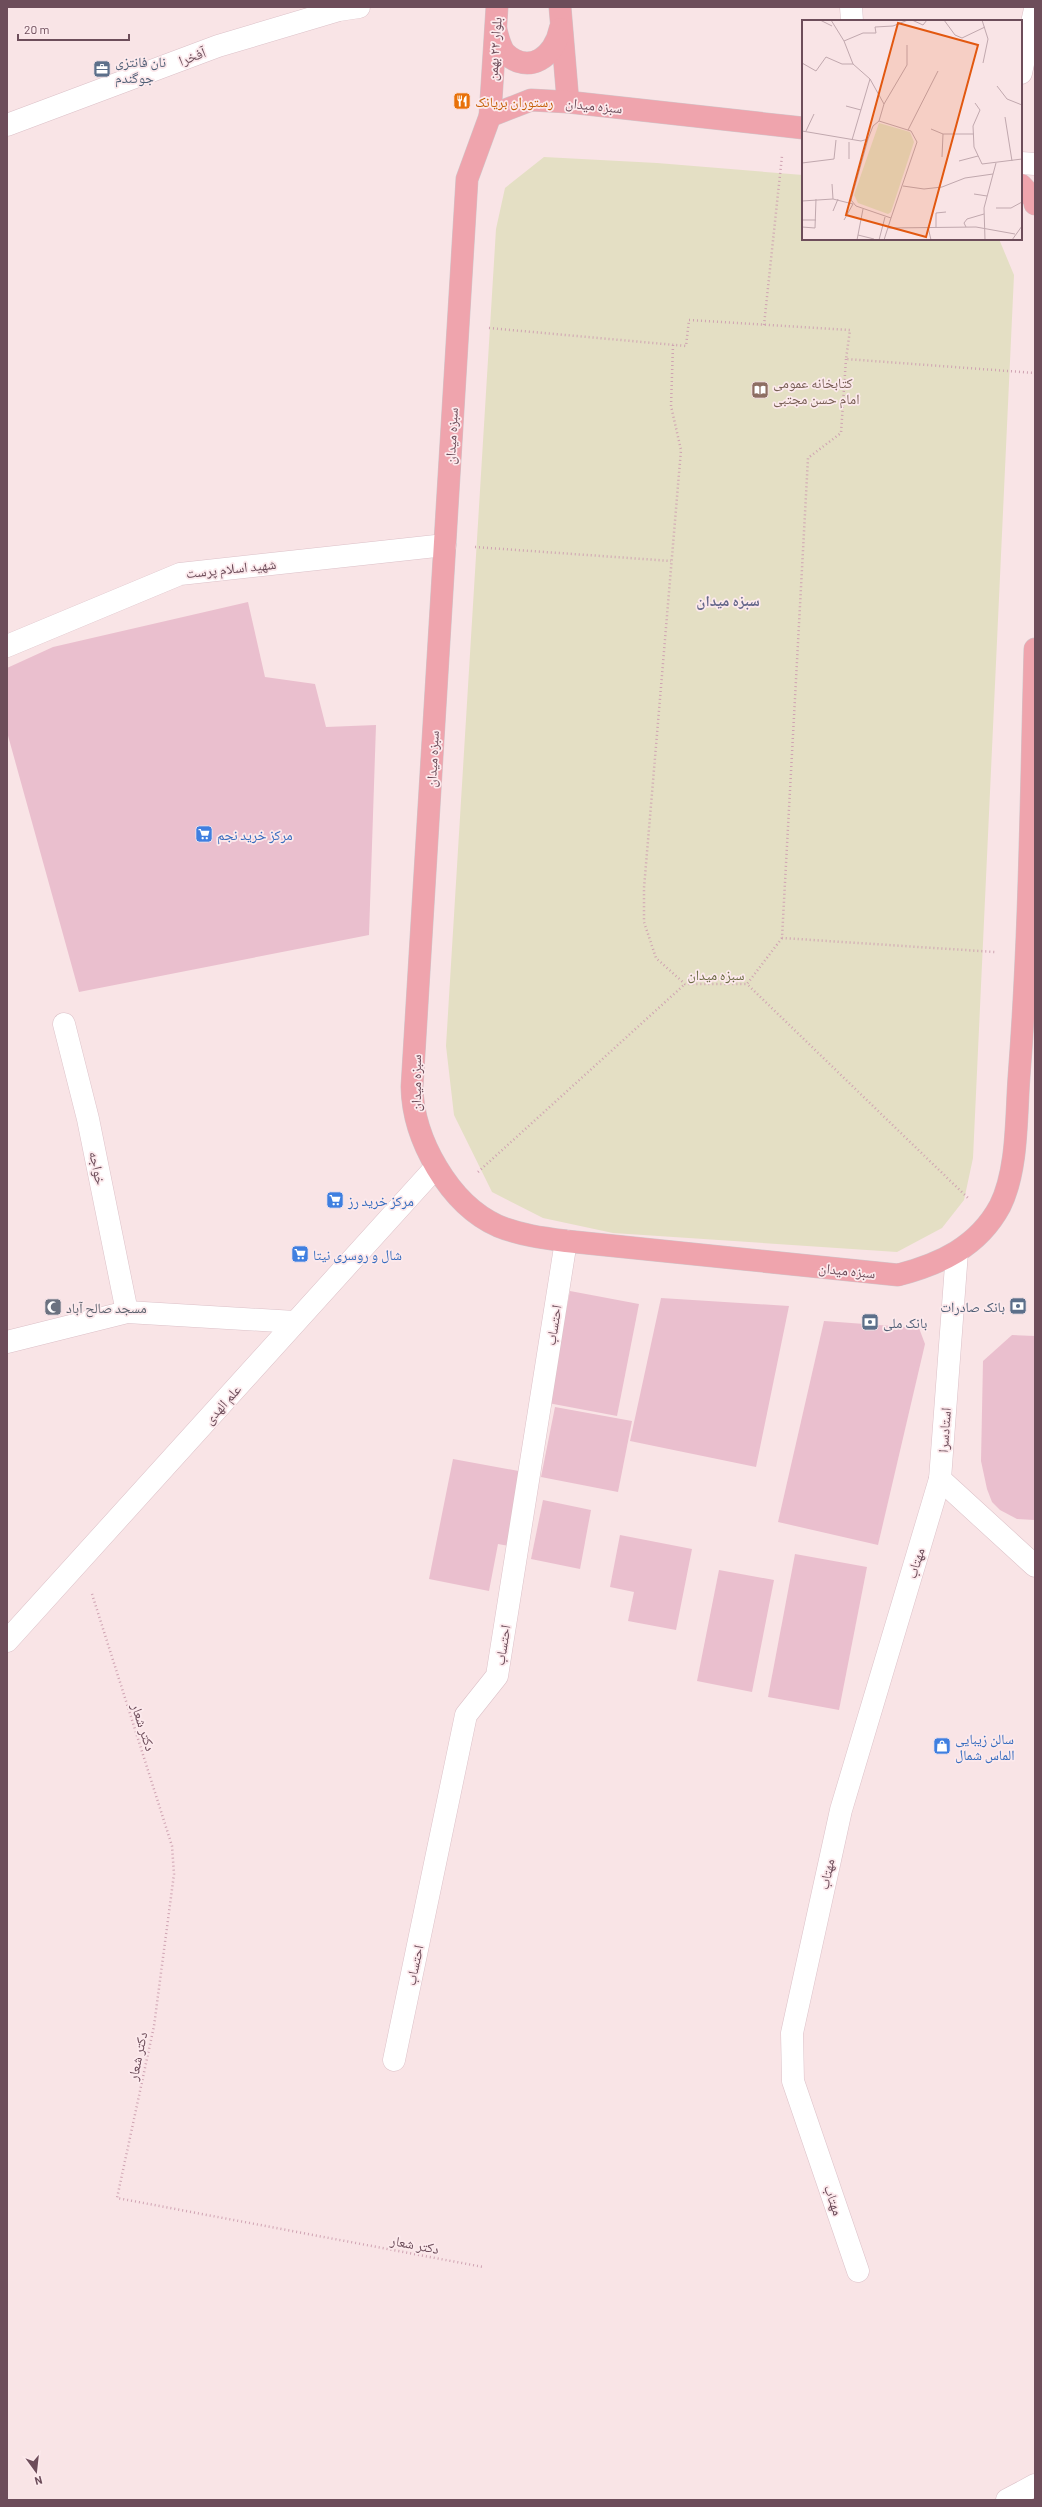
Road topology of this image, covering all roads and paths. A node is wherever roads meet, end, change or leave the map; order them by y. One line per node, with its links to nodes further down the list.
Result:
1 (497, 7): 7 (main road, بلوار ۲۲ بهمن)
2 (560, 7): 8 (main road)
3 (852, 7): 6 (street)
4 (345, 8): 12 (street, آفخرا)
5 (1035, 9): 9 (street)
6 (852, 20)
7 (496, 28): 8 (main road); 11 (main road, بلوار ۲۲ بهمن)
8 (560, 29): 10 (main road)
9 (1022, 68)
10 (568, 102): 11 (main road, سبزه میدان); 13 (main road, سبزه میدان)
11 (490, 116): 18 (main road, سبزه میدان)
12 (7, 125)
13 (794, 127): 19 (path)
14 (1022, 164): 15 (street)
15 (1035, 164)
16 (1022, 186): 17 (main road)
17 (1035, 204)
18 (458, 325): 20 (path); 23 (main road, سبزه میدان)
19 (764, 325): 20 (path); 21 (path)
20 (674, 345): 24 (path)
21 (846, 359): 22 (path); 28 (path)
22 (1035, 374)
23 (445, 545): 24 (path); 25 (street, شهید اسلام پرست); 34 (main road, سبزه میدان)
24 (671, 561): 30 (path)
25 (7, 646)
26 (1035, 649): 27 (main road, سبزه میدان)
27 (1032, 849): 29 (main road, سبزه میدان)
28 (782, 938): 29 (path); 31 (path)
29 (1026, 954): 32 (main road, سبزه میدان)
30 (685, 984): 31 (path); 35 (path)
31 (747, 984): 36 (path)
32 (1030, 997): 36 (main road, سبزه میدان)
33 (64, 1024): 39 (street, خواجه)
34 (436, 1167): 35 (main road, سبزه میدان); 40 (street, علم الهدی)
35 (456, 1192): 37 (main road, سبزه میدان)
36 (990, 1220): 38 (main road, سبزه میدان)
37 (566, 1241): 38 (main road, سبزه میدان); 46 (street, احتساب)
38 (957, 1252): 42 (street, استادسرا)
39 (127, 1312): 40 (street); 41 (street)
40 (295, 1322): 43 (street, علم الهدی)
41 (7, 1342)
42 (940, 1479): 44 (street); 48 (street, مهتاب)
43 (81, 1559): 45 (street, علم الهدی); 47 (path, دکتر شعار)
44 (1035, 1566)
45 (7, 1641)
46 (394, 2060)
47 (483, 2267)
48 (858, 2271)
49 (1035, 2485): 50 (street)
50 (1007, 2500)

